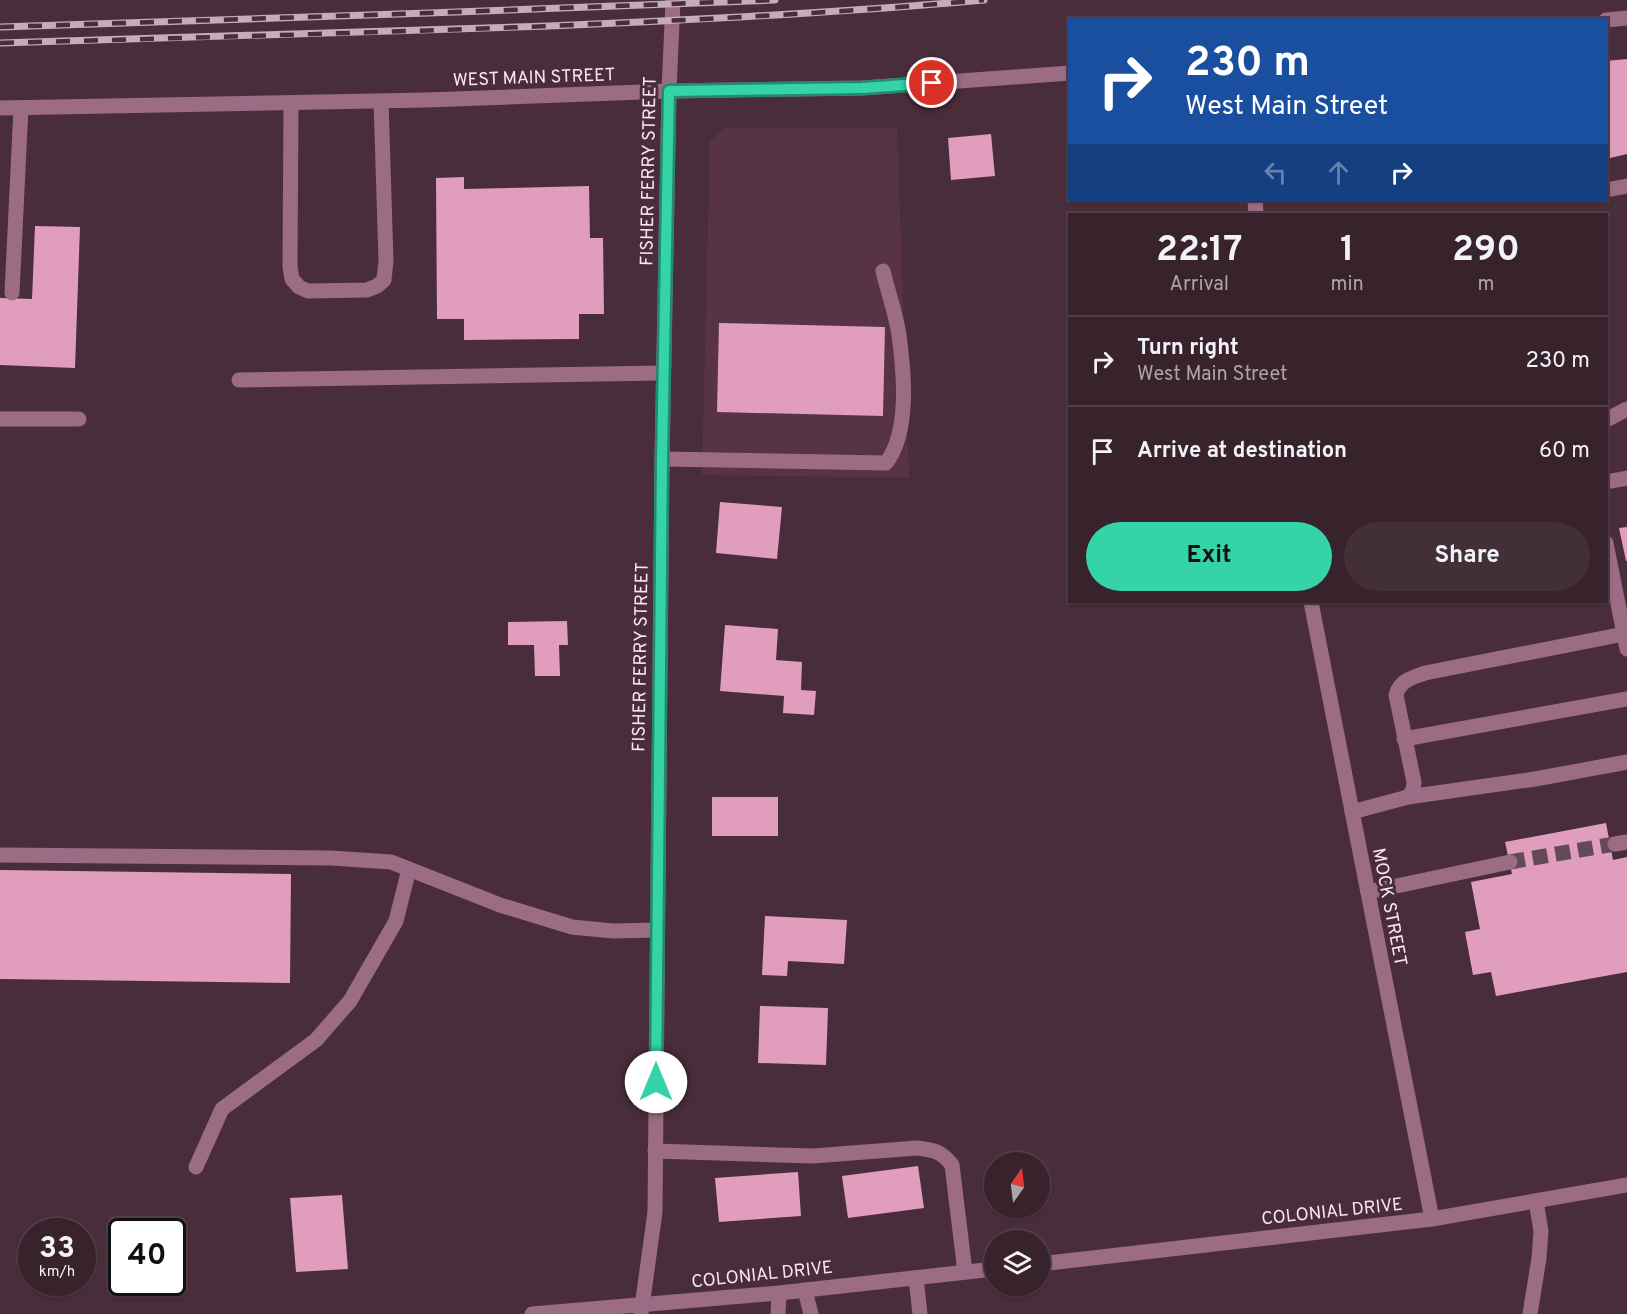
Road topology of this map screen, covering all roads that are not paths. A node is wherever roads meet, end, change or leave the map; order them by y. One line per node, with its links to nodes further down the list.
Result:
1 (673, 0): 5 (street, FISHER FERRY STREET)
2 (1627, 18): 3 (street)
3 (1608, 20)
4 (1068, 73): 5 (street, WEST MAIN STREET)
5 (669, 91): 6 (street, WEST MAIN STREET); 15 (street, FISHER FERRY STREET)
6 (381, 101): 7 (street, WEST MAIN STREET); 7 (street)
7 (291, 103): 9 (street, WEST MAIN STREET)
8 (0, 108): 9 (street, WEST MAIN STREET)
9 (21, 108): 12 (street)
10 (1627, 186): 11 (street)
11 (1608, 190)
12 (6, 266): 14 (street)
13 (883, 271): 21 (street)
14 (12, 293)
15 (663, 374): 16 (street); 21 (street, FISHER FERRY STREET)
16 (239, 380)
17 (1627, 409): 20 (street)
18 (0, 419): 19 (street)
19 (79, 419)
20 (1608, 419)
21 (662, 459): 36 (street, FISHER FERRY STREET)
22 (1627, 478): 23 (street)
23 (1608, 482)
24 (1608, 553): 26 (street)
25 (1311, 603): 31 (street, MOCK STREET)
26 (1625, 642): 28 (street)
27 (1627, 699): 28 (street)
28 (1404, 739): 30 (street)
29 (1627, 762): 30 (street)
30 (1408, 797): 31 (street)
31 (1352, 812): 35 (street, MOCK STREET)
32 (0, 855): 34 (street)
33 (1510, 862): 35 (street)
34 (409, 869): 36 (street); 38 (street)
35 (1368, 892): 41 (street, MOCK STREET)
36 (657, 930): 37 (street, FISHER FERRY STREET)
37 (656, 1151): 44 (street); 48 (street, FISHER FERRY STREET)
38 (196, 1167)
39 (1627, 1185): 40 (street, COLONIAL DRIVE)
40 (1536, 1201): 41 (street, COLONIAL DRIVE); 53 (street)
41 (1432, 1220): 42 (street, COLONIAL DRIVE)
42 (1050, 1263)
43 (984, 1270): 44 (street, COLONIAL DRIVE)
44 (965, 1272): 45 (street, COLONIAL DRIVE)
45 (916, 1278): 46 (street, COLONIAL DRIVE); 52 (street)
46 (805, 1290): 47 (street, COLONIAL DRIVE); 51 (street)
47 (779, 1293): 48 (street, COLONIAL DRIVE); 50 (street)
48 (641, 1310): 49 (street, COLONIAL DRIVE)
49 (532, 1314)
50 (778, 1314)
51 (811, 1314)
52 (921, 1314)
53 (1530, 1314)

